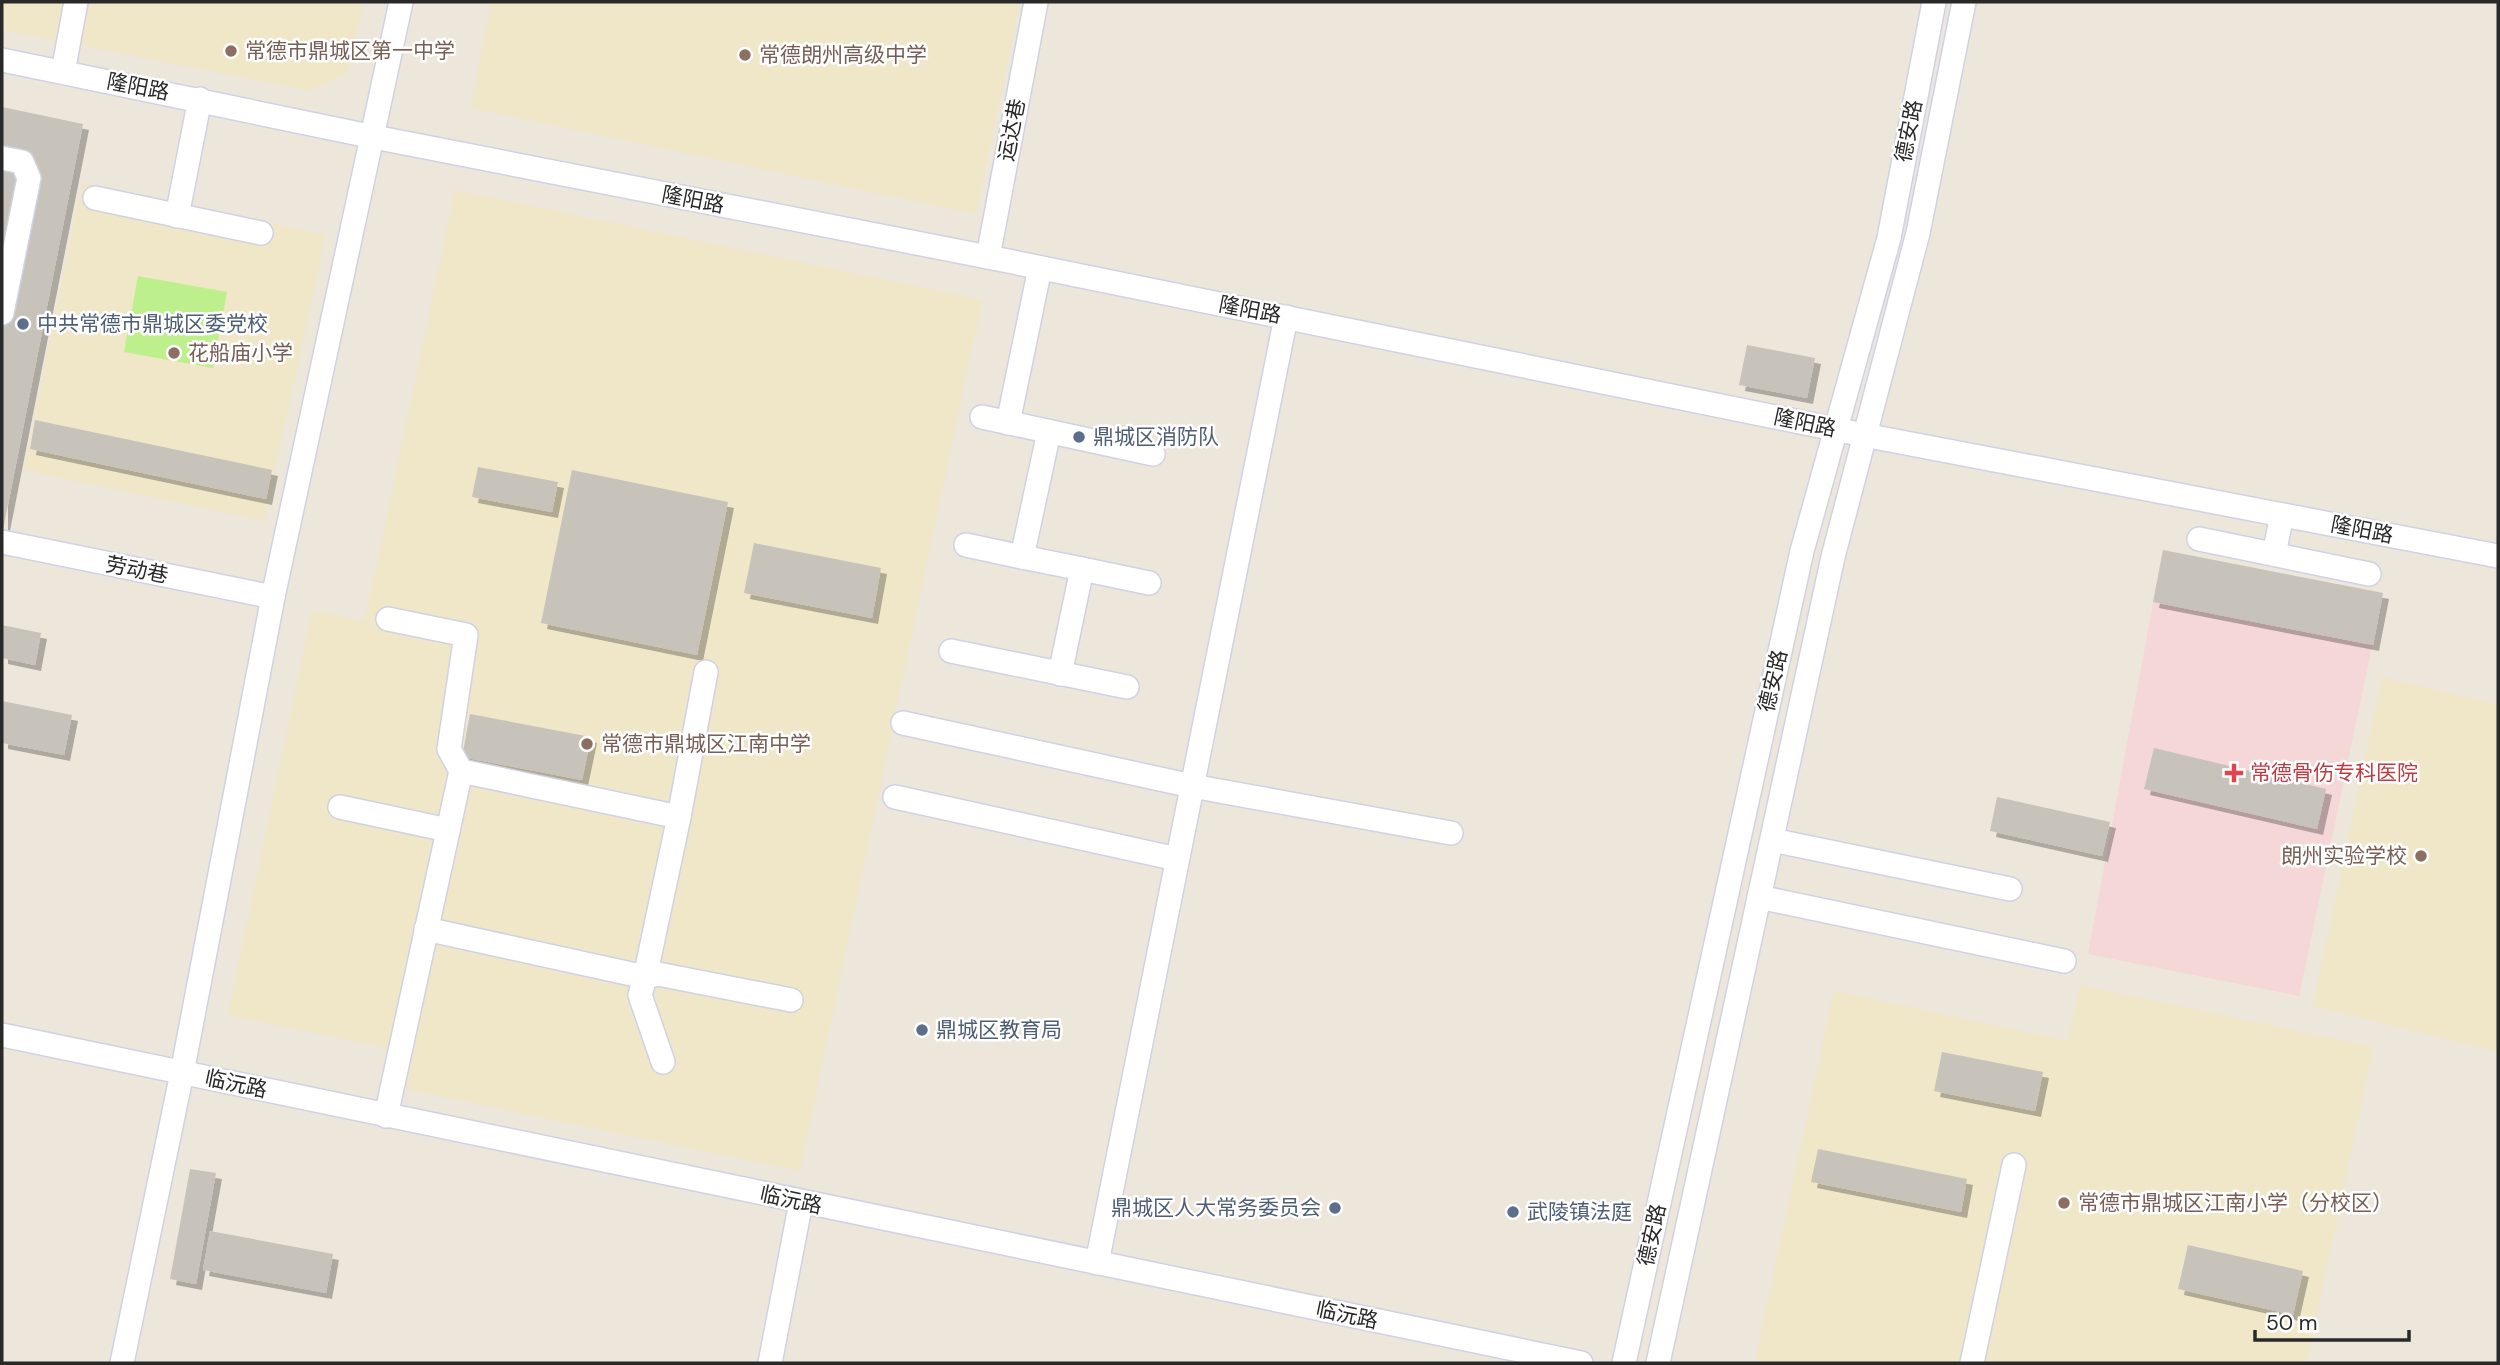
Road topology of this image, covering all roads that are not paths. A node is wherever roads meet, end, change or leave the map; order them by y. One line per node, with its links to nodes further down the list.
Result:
1 (76, 2): 7 (street)
2 (401, 2): 9 (street)
3 (1037, 2): 14 (street, 运达巷)
4 (1934, 2): 20 (street, 德安路)
5 (1964, 2): 22 (street, 德安路)
6 (2, 60): 7 (street, 隆阳路)
7 (63, 72): 8 (street, 隆阳路)
8 (200, 99): 9 (street, 隆阳路); 12 (street)
9 (374, 137): 14 (street, 隆阳路); 34 (street)
10 (2, 158): 16 (street)
11 (95, 198): 12 (street)
12 (177, 216): 13 (street)
13 (261, 233)
14 (988, 257): 15 (street, 隆阳路)
15 (1040, 268): 17 (street, 隆阳路); 19 (street)
16 (2, 313)
17 (1286, 317): 20 (street, 隆阳路); 42 (street)
18 (982, 417): 19 (street)
19 (1008, 423): 21 (street)
20 (1836, 430): 22 (street, 隆阳路); 66 (street, 德安路)
21 (1049, 432): 23 (street); 30 (street)
22 (1864, 435): 24 (street, 隆阳路); 48 (street, 德安路)
23 (1153, 454)
24 (2282, 515): 28 (street); 29 (street, 隆阳路)
25 (2199, 539): 28 (street)
26 (2, 542): 34 (street, 劳动巷)
27 (967, 545): 30 (street)
28 (2274, 554): 32 (street)
29 (2498, 555)
30 (1022, 557): 31 (street)
31 (1082, 569): 33 (street); 38 (street)
32 (2370, 574)
33 (1149, 583)
34 (273, 597): 58 (street)
35 (388, 619): 41 (street)
36 (951, 651): 38 (street)
37 (706, 672): 45 (street)
38 (1060, 674): 39 (street)
39 (1127, 687)
40 (903, 723): 42 (street)
41 (461, 771): 45 (street); 46 (street)
42 (1192, 786): 47 (street); 49 (street)
43 (895, 797): 49 (street)
44 (340, 807): 46 (street)
45 (679, 817): 54 (street)
46 (447, 830): 52 (street)
47 (1451, 833)
48 (1772, 840): 50 (street); 51 (street, 德安路)
49 (1177, 859): 62 (street)
50 (2010, 889)
51 (1759, 897): 53 (street); 67 (street, 德安路)
52 (426, 929): 54 (street); 59 (street)
53 (2064, 961)
54 (645, 977): 55 (street); 57 (street)
55 (791, 1000)
56 (2, 1035): 58 (street, 临沅路)
57 (663, 1062)
58 (182, 1073): 59 (street, 临沅路); 63 (street)
59 (386, 1116): 61 (street, 临沅路)
60 (2014, 1165): 68 (street)
61 (801, 1202): 62 (street, 临沅路); 64 (street)
62 (1097, 1263): 65 (street, 临沅路)
63 (122, 1363)
64 (770, 1363)
65 (1581, 1363)
66 (1624, 1363)
67 (1658, 1363)
68 (1972, 1363)

